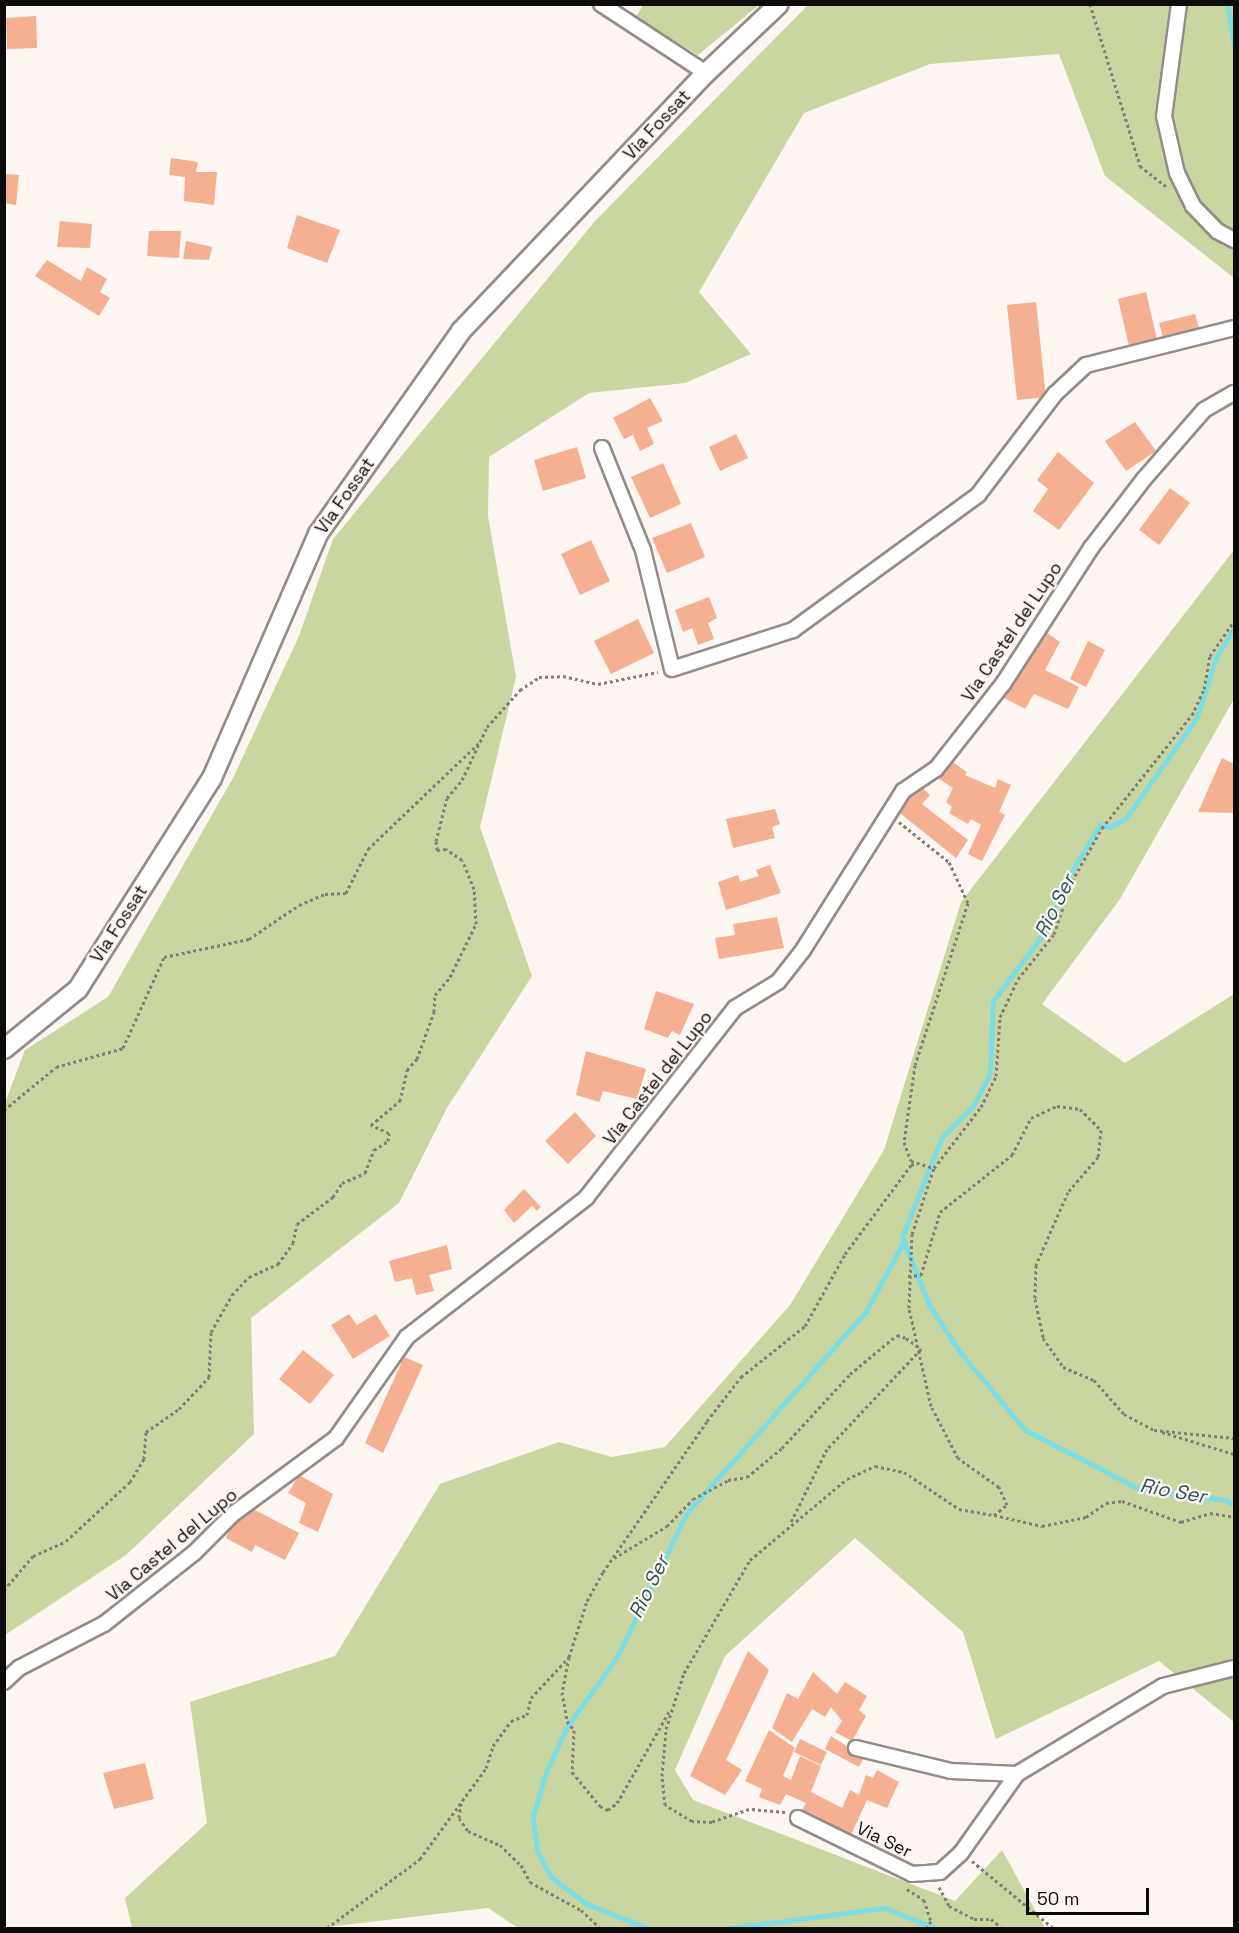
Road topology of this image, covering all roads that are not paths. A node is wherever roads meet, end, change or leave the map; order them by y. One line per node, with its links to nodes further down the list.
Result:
1 (601, 4): 4 (street)
2 (779, 4): 4 (street, Via Fossat)
3 (1179, 4): 5 (street)
4 (706, 73): 9 (street, Via Fossat)
5 (1234, 240)
6 (1234, 328): 8 (street)
7 (1234, 393): 11 (street, Via Castel del Lupo)
8 (602, 448)
9 (4, 1049)
10 (1234, 1668): 13 (street, Via Ser)
11 (4, 1683)
12 (856, 1748): 13 (street)
13 (1017, 1774): 14 (street, Via Ser)
14 (798, 1818)

